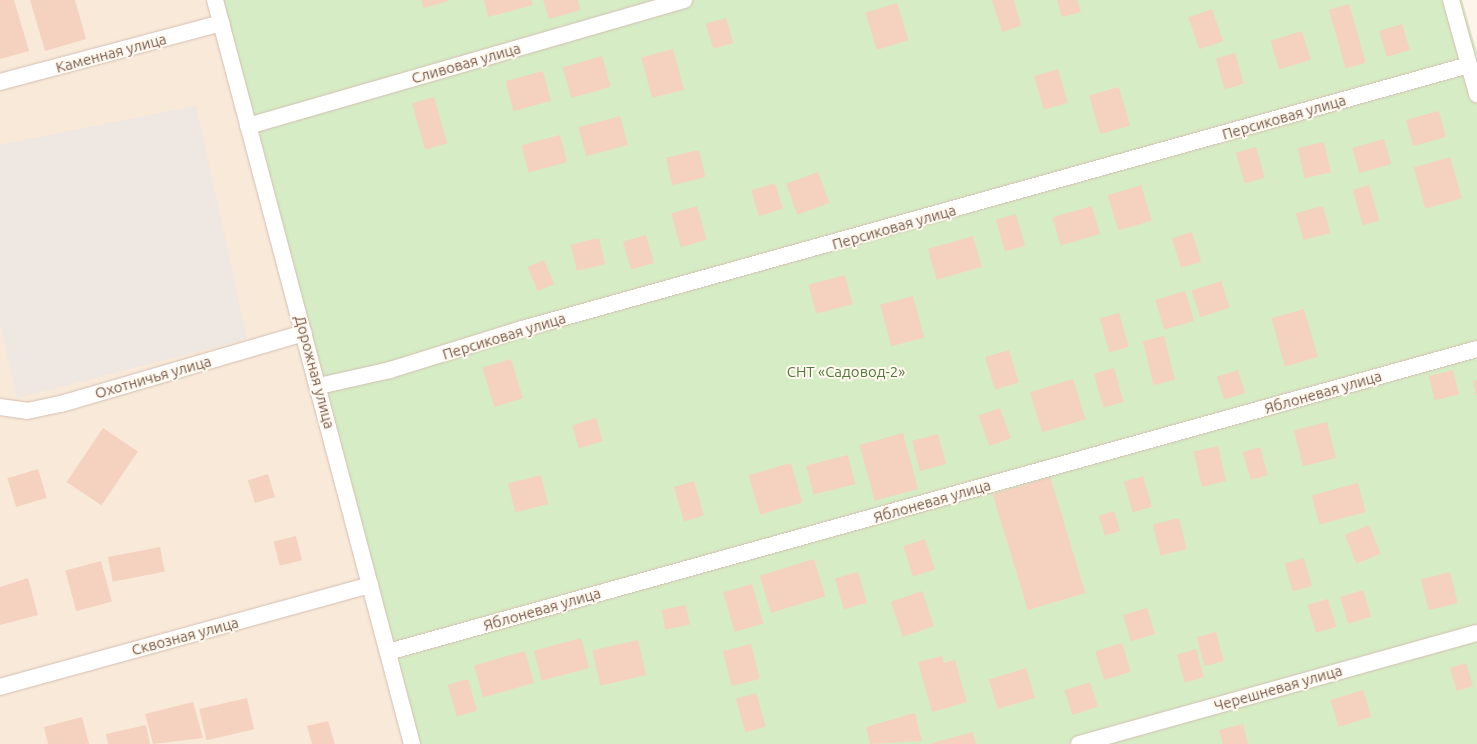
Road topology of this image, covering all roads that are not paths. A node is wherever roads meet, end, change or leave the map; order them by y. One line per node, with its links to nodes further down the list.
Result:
1 (215, 0): 4 (street, Дорожная улица)
2 (684, 0): 8 (street, Сливовая улица)
3 (1451, 0): 5 (street)
4 (221, 23): 6 (street, Каменная улица); 8 (street, Дорожная улица)
5 (1469, 65): 7 (street); 11 (street, Персиковая улица)
6 (0, 82)
7 (1477, 94)
8 (248, 126): 9 (street, Дорожная улица)
9 (304, 333): 11 (street, Дорожная улица); 12 (street, Охотничья улица)
10 (1477, 349): 15 (street, Яблоневая улица)
11 (319, 386): 13 (street, Дорожная улица)
12 (0, 407)
13 (370, 585): 15 (street, Дорожная улица); 16 (street, Сквозная улица)
14 (1477, 633): 18 (street, Черешневая улица)
15 (388, 652): 17 (street, Дорожная улица)
16 (0, 687)
17 (412, 744)
18 (1079, 744)

